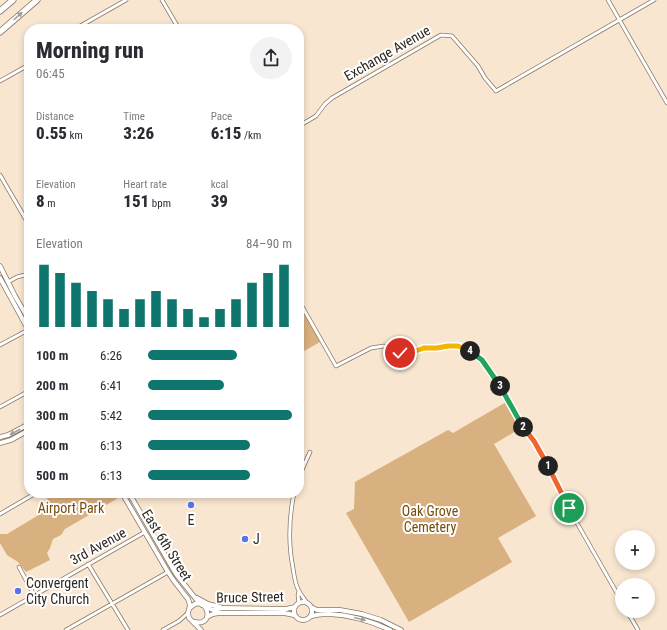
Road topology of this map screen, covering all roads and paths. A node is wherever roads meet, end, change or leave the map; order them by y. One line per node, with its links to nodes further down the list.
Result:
1 (13, 0): 7 (highway)
2 (37, 0): 11 (highway, one-way to 2)
3 (126, 0): 9 (street)
4 (162, 0): 10 (street)
5 (608, 0): 8 (street)
6 (654, 0): 8 (street)
7 (0, 12)
8 (619, 20): 14 (street); 15 (street, Exchange Avenue)
9 (84, 24)
10 (176, 24)
11 (0, 32)
12 (24, 68): 13 (street)
13 (0, 81)
14 (667, 103)
15 (304, 123)
16 (0, 175): 17 (street)
17 (24, 216)
18 (0, 266): 21 (street)
19 (24, 275): 21 (street)
20 (0, 278): 22 (street)
21 (8, 282): 22 (street); 24 (street)
22 (4, 285): 25 (street)
23 (304, 310): 45 (street)
24 (24, 311)
25 (24, 321)
26 (24, 333): 27 (street)
27 (0, 345)
28 (24, 394): 29 (street)
29 (0, 407)
30 (24, 427): 32 (street, one-way to 32)
31 (24, 433): 33 (street)
32 (0, 437)
33 (0, 443)
34 (310, 452): 35 (street)
35 (304, 465)
36 (27, 498): 40 (street)
37 (125, 498): 41 (street, East 6th Street)
38 (132, 498): 47 (street, East 6th Street)
39 (293, 498): 46 (street)
40 (0, 514)
41 (145, 532): 42 (street, 3rd Avenue); 44 (street, East 6th Street)
42 (88, 564): 48 (street, 3rd Avenue); 49 (street)
43 (19, 567): 48 (street)
44 (168, 572): 49 (street); 56 (street, East 6th Street)
45 (615, 590)
46 (299, 591): 50 (street); 51 (street)
47 (190, 592): 52 (street, East 6th Street); 55 (street)
48 (34, 596): 57 (street, 3rd Avenue)
49 (112, 603): 65 (street); 66 (street)
50 (298, 603): 51 (street); 53 (street)
51 (307, 603): 54 (street)
52 (204, 606): 55 (street, Bruce Street); 56 (street); 59 (street)
53 (295, 607): 55 (street, Bruce Street); 58 (street)
54 (311, 607): 60 (street); 70 (street)
55 (222, 608)
56 (189, 611): 62 (street); 63 (street)
57 (0, 615)
58 (294, 615): 59 (street, Bruce Street); 60 (street)
59 (207, 617): 64 (street)
60 (310, 617): 69 (street, one-way to 69)
61 (631, 618): 71 (street)
62 (179, 621): 63 (street); 67 (street)
63 (192, 621): 64 (street); 68 (street)
64 (204, 621): 68 (street)
65 (66, 630)
66 (128, 630)
67 (163, 630)
68 (202, 630)
69 (390, 630)
70 (401, 630)
71 (638, 630)

